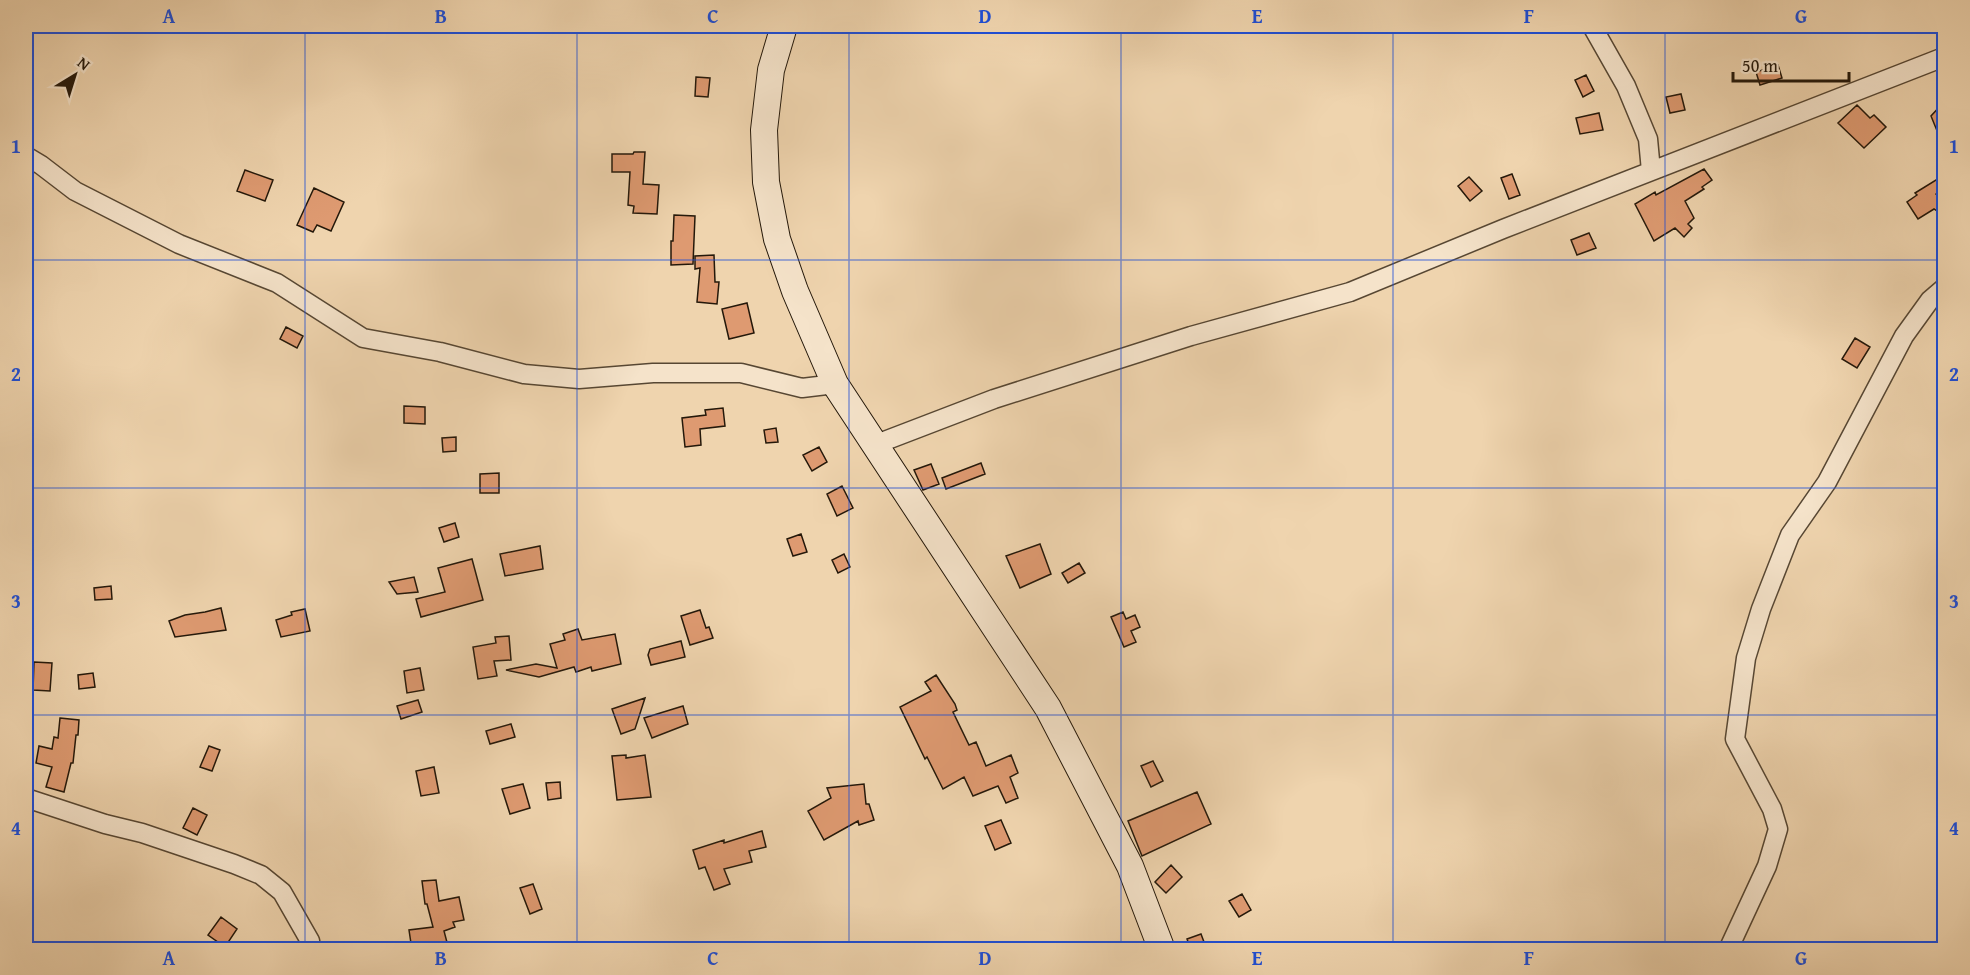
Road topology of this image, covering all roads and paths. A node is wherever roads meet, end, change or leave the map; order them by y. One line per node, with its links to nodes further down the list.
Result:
1 (784, 26): 7 (main road)
2 (1592, 26): 5 (street)
3 (1944, 57): 5 (street)
4 (26, 156): 7 (street)
5 (1651, 171): 8 (street)
6 (1944, 288): 12 (street)
7 (835, 384): 8 (main road)
8 (874, 445): 11 (main road)
9 (26, 798): 10 (street)
10 (310, 950)
11 (1162, 950)
12 (1728, 950)

